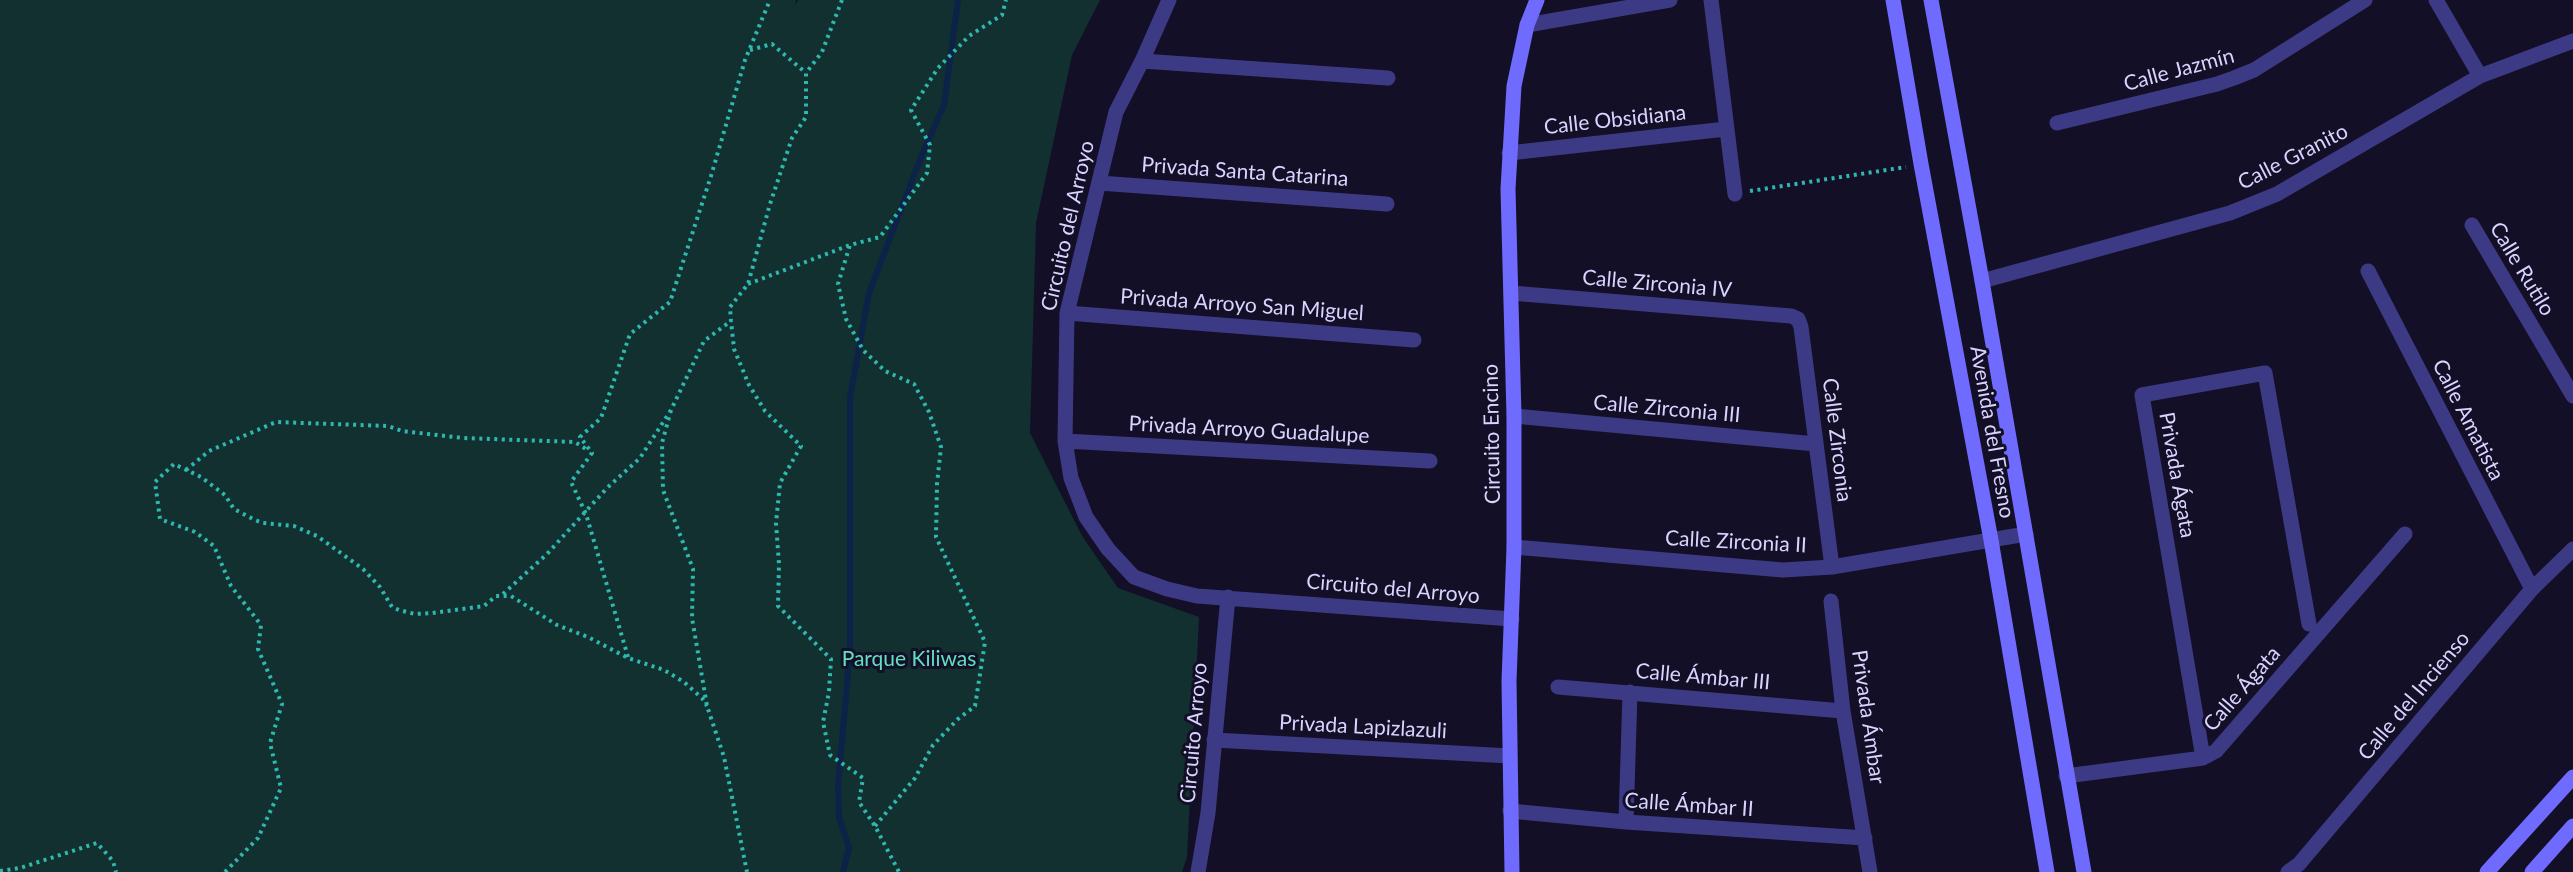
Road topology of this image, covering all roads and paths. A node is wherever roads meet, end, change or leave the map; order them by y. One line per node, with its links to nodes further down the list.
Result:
1 (770, 0): 14 (path)
2 (842, 0): 16 (path)
3 (1006, 0): 27 (path)
4 (1170, 0): 15 (street, Circuito del Arroyo)
5 (1537, 0): 12 (street, Circuito Encino)
6 (1670, 0): 12 (street)
7 (1710, 0): 20 (street)
8 (1893, 0): 22 (street, Avenida del Fresno)
9 (1931, 0): 29 (street, Avenida del Fresno)
10 (2365, 0): 19 (street, Calle Jazmín)
11 (2436, 0): 17 (street)
12 (1527, 25): 21 (street, Circuito Encino)
13 (2573, 41): 17 (street, Calle Granito)
14 (749, 50): 16 (path); 41 (path)
15 (1142, 61): 18 (street); 23 (street, Circuito del Arroyo)
16 (806, 74): 30 (path)
17 (2480, 75): 29 (street, Calle Granito)
18 (1388, 78)
19 (2057, 123)
20 (1726, 129): 21 (street, Calle Obsidiana); 24 (street)
21 (1509, 153): 31 (street, Circuito Encino)
22 (1921, 164): 24 (path); 47 (street, Avenida del Fresno)
23 (1099, 183): 25 (street, Privada Santa Catarina); 32 (street, Circuito del Arroyo)
24 (1735, 194)
25 (1387, 204)
26 (2472, 225): 36 (street, Calle Rutilo)
27 (850, 245): 30 (path); 69 (path)
28 (2368, 271): 51 (street, Calle Amatista)
29 (1982, 281): 45 (street, Avenida del Fresno)
30 (748, 284): 34 (path)
31 (1511, 293): 33 (street, Calle Zirconia IV); 38 (street, Circuito Encino)
32 (1067, 313): 35 (street, Privada Arroyo San Miguel); 39 (street, Circuito del Arroyo)
33 (1798, 320): 40 (street, Calle Zirconia)
34 (731, 321): 37 (path); 69 (path)
35 (1414, 340)
36 (2573, 396)
37 (671, 410): 44 (path); 60 (path)
38 (1514, 416): 40 (street, Calle Zirconia III); 48 (street, Circuito Encino)
39 (1065, 441): 42 (street, Privada Arroyo Guadalupe); 53 (street, Circuito del Arroyo)
40 (1816, 444): 50 (street, Calle Zirconia)
41 (592, 453): 43 (path); 44 (path)
42 (1430, 461)
43 (186, 470): 52 (path); 74 (path)
44 (586, 514): 52 (path); 57 (path)
45 (2026, 534): 47 (street, Calle Zirconia II); 65 (street, Avenida del Fresno)
46 (2406, 534): 64 (street, Calle Ágata)
47 (1991, 540): 50 (street, Calle Zirconia II); 80 (street, Avenida del Fresno)
48 (1514, 547): 50 (street, Calle Zirconia II); 55 (street, Circuito Encino)
49 (2573, 549): 51 (street, Calle del Incienso)
50 (1832, 567)
51 (2532, 589): 82 (street, Calle del Incienso)
52 (503, 595): 57 (path)
53 (1228, 597): 55 (street, Circuito del Arroyo); 62 (street, Circuito Arroyo)
54 (1831, 601): 61 (street, Privada Ámbar)
55 (1512, 619): 63 (street, Circuito Encino)
56 (2309, 624): 64 (street, Privada Ágata)
57 (628, 658): 60 (path)
58 (1558, 687): 59 (street, Calle Ámbar III)
59 (1630, 692): 61 (street, Calle Ámbar III); 68 (street)
60 (707, 706): 75 (path)
61 (1843, 711): 71 (street, Privada Ámbar)
62 (1214, 740): 63 (street, Privada Lapizlazuli); 77 (street, Circuito Arroyo)
63 (1510, 756): 67 (street, Circuito Encino)
64 (2204, 758): 65 (street, Calle Ágata)
65 (2066, 776): 81 (street, Avenida del Fresno)
66 (2573, 777): 83 (street)
67 (1510, 811): 68 (street, Calle Ámbar II); 78 (street, Circuito Encino)
68 (1626, 822): 71 (street, Calle Ámbar II)
69 (875, 826): 76 (path)
70 (2573, 826): 84 (street)
71 (1865, 838): 79 (street, Privada Ámbar)
72 (0, 871): 73 (path)
73 (116, 872)
74 (225, 872)
75 (747, 872)
76 (899, 872)
77 (1198, 872)
78 (1512, 872)
79 (1870, 872)
80 (2047, 872)
81 (2084, 872)
82 (2288, 872)
83 (2487, 872)
84 (2532, 872)

